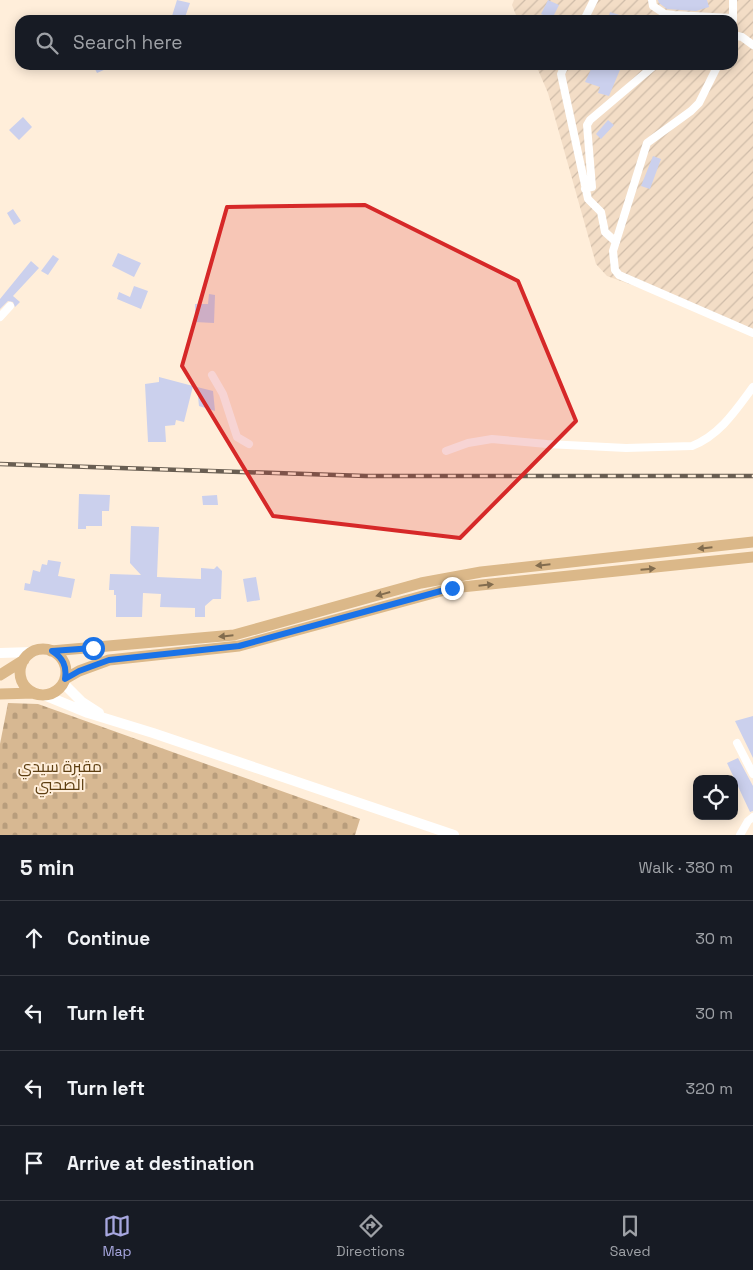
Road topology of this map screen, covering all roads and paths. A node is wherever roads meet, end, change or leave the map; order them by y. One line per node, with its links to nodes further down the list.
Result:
1 (594, 0): 4 (street)
2 (652, 0): 5 (street)
3 (733, 0): 6 (street)
4 (586, 15)
5 (679, 15)
6 (733, 15)
7 (738, 35): 8 (street)
8 (753, 45)
9 (562, 70): 12 (street)
10 (649, 70): 12 (street)
11 (715, 70): 13 (street)
12 (585, 188): 13 (street)
13 (616, 242): 16 (street)
14 (10, 306): 15 (street)
15 (0, 318)
16 (753, 333)
17 (212, 375): 19 (street)
18 (753, 387): 20 (street)
19 (249, 444)
20 (446, 451)
21 (753, 542): 23 (main road, one-way to 23)
22 (753, 557): 28 (main road, one-way to 22)
23 (52, 651): 25 (main road); 28 (main road)
24 (0, 652): 25 (main road)
25 (23, 661): 26 (main road); 27 (main road); 29 (main road)
26 (0, 665)
27 (0, 675)
28 (64, 681): 29 (main road); 31 (main road)
29 (39, 694): 30 (main road); 31 (main road)
30 (0, 696)
31 (110, 720): 35 (main road)
32 (737, 743): 33 (street)
33 (753, 774)
34 (753, 817): 36 (street)
35 (451, 834)
36 (740, 835)

